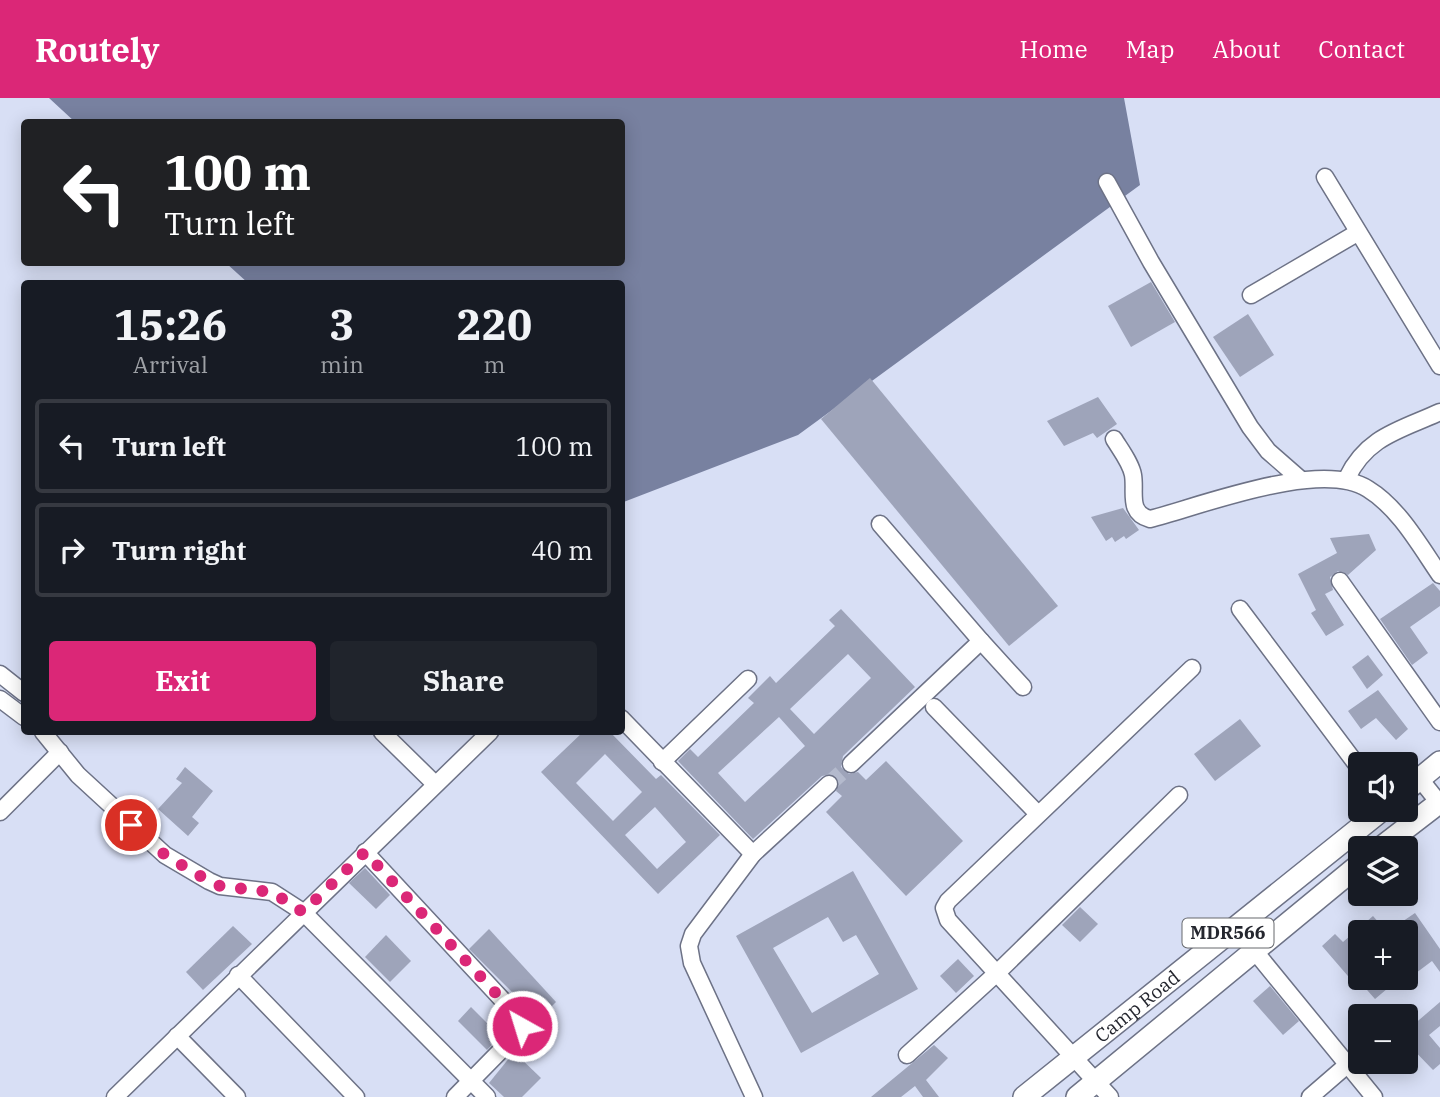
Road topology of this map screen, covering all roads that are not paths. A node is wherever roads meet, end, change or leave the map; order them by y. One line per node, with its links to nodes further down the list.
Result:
1 (1325, 177): 3 (street)
2 (1107, 182): 9 (street)
3 (1357, 233): 4 (street); 5 (street)
4 (1251, 295)
5 (1440, 366)
6 (1440, 412): 8 (street)
7 (1114, 439): 9 (street)
8 (1347, 478): 9 (street); 11 (street)
9 (1300, 479)
10 (880, 524): 14 (street)
11 (1440, 575)
12 (1340, 581): 24 (street)
13 (1240, 610): 29 (street)
14 (981, 641): 18 (street); 32 (street)
15 (1192, 668): 40 (street)
16 (0, 674): 19 (street)
17 (748, 679): 30 (street)
18 (1023, 687)
19 (21, 692)
20 (0, 699): 22 (street)
21 (934, 707): 40 (street)
22 (21, 715)
23 (625, 722): 30 (street)
24 (1440, 722)
25 (47, 735): 28 (street)
26 (385, 735): 35 (street)
27 (487, 735): 35 (street)
28 (60, 752): 39 (street); 46 (street)
29 (1348, 753)
30 (662, 762): 44 (street)
31 (1440, 762): 33 (main road)
32 (851, 764)
33 (1418, 781)
34 (829, 784): 44 (street)
35 (435, 785): 43 (street)
36 (1418, 788): 38 (street)
37 (1180, 795): 48 (street)
38 (1440, 803): 42 (main road)
39 (0, 812)
40 (1038, 814): 48 (street)
41 (1367, 822): 52 (main road, Camp Road / MDR566)
42 (1396, 836)
43 (365, 852): 46 (street); 54 (street)
44 (753, 854): 61 (street)
45 (1348, 874): 47 (main road, Camp Road / MDR566)
46 (303, 912): 49 (street); 54 (street)
47 (1253, 950): 53 (street); 55 (main road, Camp Road / MDR566)
48 (998, 972): 51 (street); 52 (street)
49 (239, 975): 50 (street); 58 (street)
50 (177, 1036): 56 (street); 57 (street)
51 (907, 1055)
52 (1074, 1056): 55 (street); 62 (main road, Camp Road / MDR566)
53 (1347, 1065): 64 (street); 65 (street)
54 (471, 1081): 59 (street); 60 (street)
55 (1103, 1089): 63 (main road, Camp Road / MDR566)
56 (115, 1097)
57 (237, 1097)
58 (356, 1097)
59 (454, 1097)
60 (486, 1097)
61 (754, 1097)
62 (1024, 1097)
63 (1077, 1097)
64 (1310, 1097)
65 (1374, 1097)

